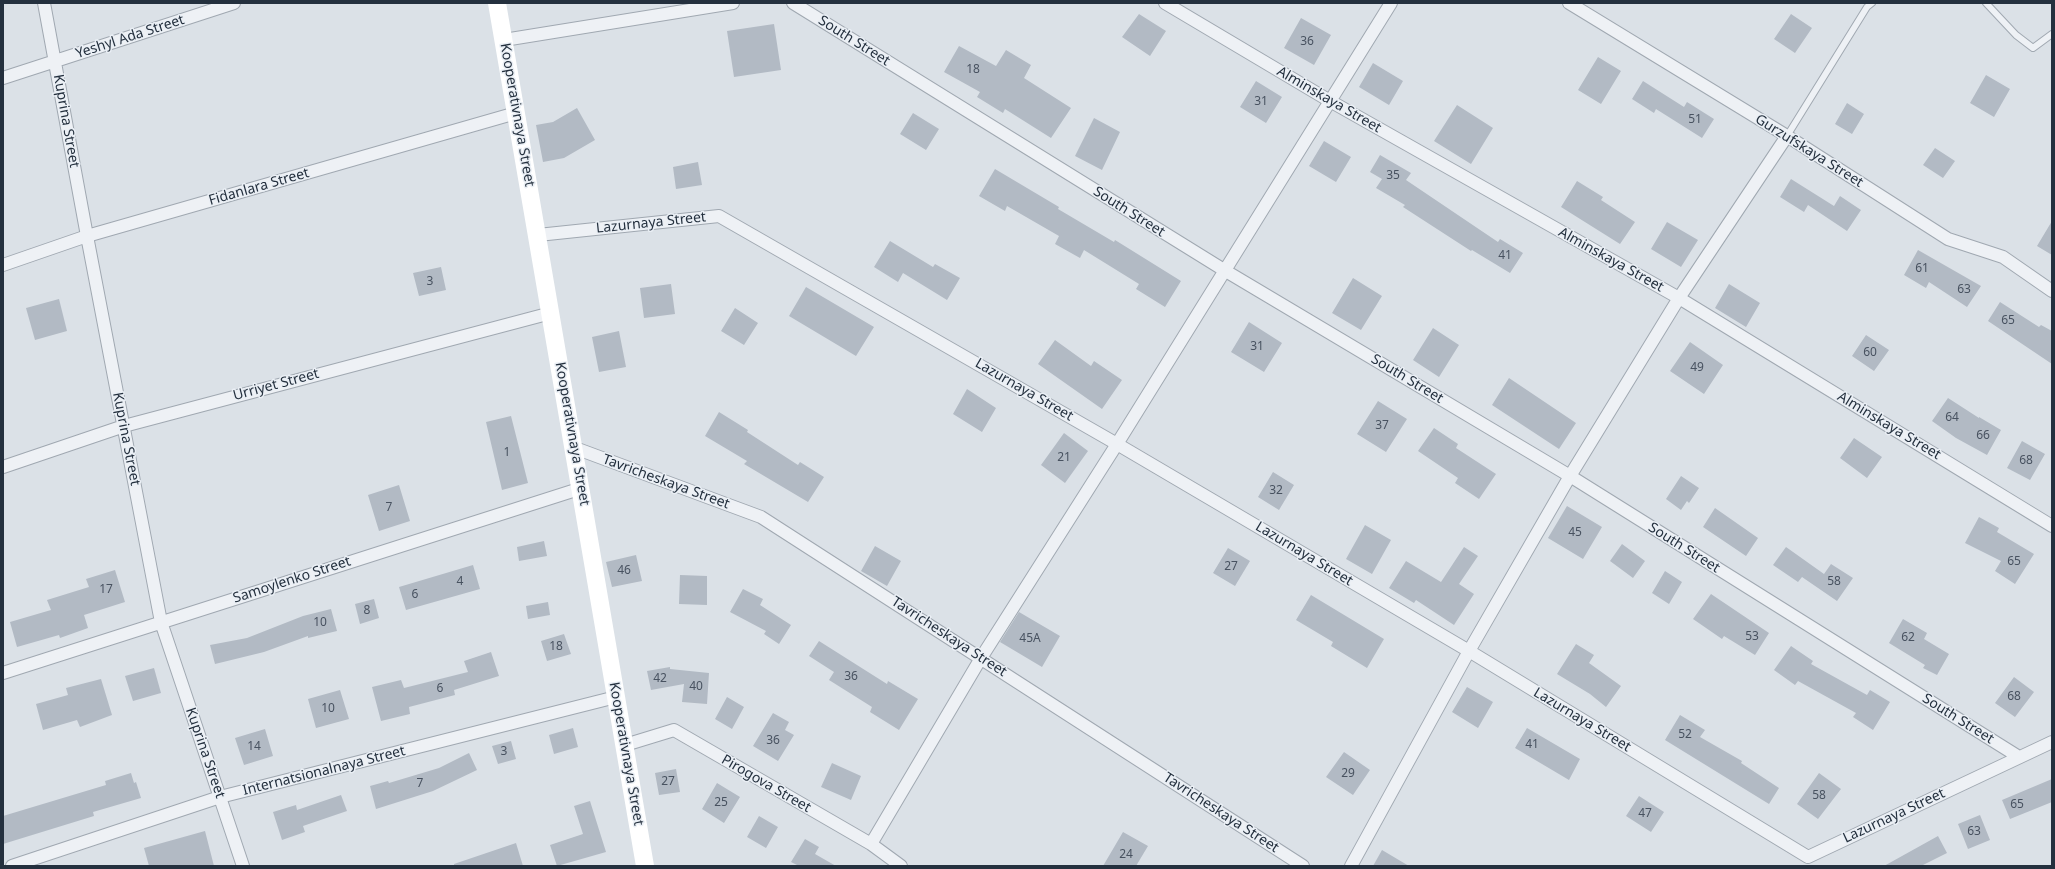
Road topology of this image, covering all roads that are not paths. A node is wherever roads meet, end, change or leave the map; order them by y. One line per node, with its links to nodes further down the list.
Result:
1 (44, 3): 13 (street, Kuprina Street)
2 (234, 3): 13 (street, Yeshyl Ada Street)
3 (497, 3): 12 (street, Kooperativnaya Street)
4 (733, 3): 12 (street)
5 (793, 3): 21 (street, South Street)
6 (1165, 3): 15 (street, Alminskaya Street)
7 (1391, 3): 15 (street)
8 (1569, 3): 17 (street, Gurzufskaya Street)
9 (1872, 3): 17 (lane)
10 (1986, 3): 11 (lane)
11 (2052, 34)
12 (504, 40): 16 (street, Kooperativnaya Street)
13 (55, 62): 14 (street, Yeshyl Ada Street); 19 (street, Kuprina Street)
14 (3, 78)
15 (1330, 101): 21 (street); 23 (street, Alminskaya Street)
16 (516, 113): 18 (street, Kooperativnaya Street); 19 (street, Fidanlara Street)
17 (1787, 136): 22 (street, Gurzufskaya Street); 23 (street)
18 (538, 235): 24 (street, Kooperativnaya Street); 26 (street, Lazurnaya Street)
19 (87, 236): 20 (street, Fidanlara Street); 25 (street, Kuprina Street)
20 (3, 265)
21 (1224, 270): 26 (street); 29 (street, South Street)
22 (2052, 291)
23 (1679, 298): 29 (street); 31 (street, Alminskaya Street)
24 (551, 313): 25 (street, Urriyet Street); 27 (street, Kooperativnaya Street)
25 (124, 426): 28 (street, Urriyet Street); 32 (street, Kuprina Street)
26 (1117, 444): 33 (street, Lazurnaya Street); 34 (street)
27 (575, 448): 30 (street, Kooperativnaya Street); 34 (street, Tavricheskaya Street)
28 (3, 467)
29 (1570, 476): 33 (street); 39 (street, South Street)
30 (582, 488): 32 (street, Samoylenko Street); 36 (street, Kooperativnaya Street)
31 (2052, 526)
32 (161, 622): 35 (street, Samoylenko Street); 40 (street, Kuprina Street)
33 (1469, 652): 39 (street, Lazurnaya Street); 47 (street)
34 (981, 658): 41 (street); 46 (street, Tavricheskaya Street)
35 (3, 673)
36 (616, 697): 38 (street, Kooperativnaya Street); 40 (street, Internatsionalnaya Street)
37 (2052, 742): 39 (street, Lazurnaya Street)
38 (625, 745): 41 (street, Pirogova Street); 44 (street, Kooperativnaya Street)
39 (2019, 758)
40 (220, 797): 42 (street, Internatsionalnaya Street); 43 (street, Kuprina Street)
41 (871, 844): 45 (street, Pirogova Street)
42 (12, 866)
43 (243, 866)
44 (645, 866)
45 (901, 866)
46 (1303, 866)
47 (1351, 866)

